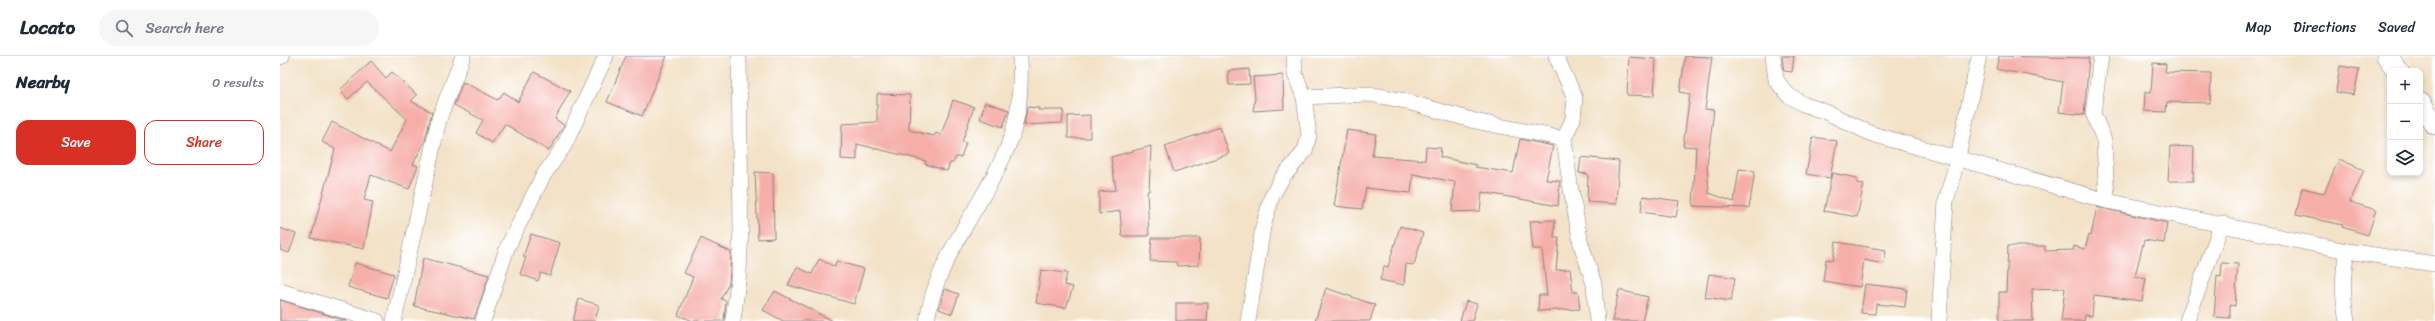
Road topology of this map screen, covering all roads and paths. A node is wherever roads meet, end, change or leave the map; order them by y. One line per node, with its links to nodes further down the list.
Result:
1 (463, 56): 23 (street)
2 (606, 56): 24 (street)
3 (739, 56): 25 (street)
4 (1020, 56): 26 (street)
5 (1294, 56): 12 (street)
6 (1556, 56): 15 (street)
7 (1773, 56): 16 (street)
8 (1979, 56): 16 (street)
9 (2101, 56): 17 (street)
10 (2387, 56): 11 (main road)
11 (2396, 68)
12 (1304, 97): 15 (street); 27 (street)
13 (2421, 104): 14 (main road)
14 (2435, 124)
15 (1564, 139): 28 (street)
16 (1958, 157): 17 (street); 29 (street)
17 (2107, 201): 18 (street)
18 (2222, 223): 19 (street); 30 (street)
19 (2347, 251): 20 (street); 31 (street)
20 (2435, 264)
21 (280, 291): 22 (street)
22 (377, 321)
23 (394, 321)
24 (483, 321)
25 (733, 321)
26 (927, 321)
27 (1248, 321)
28 (1597, 321)
29 (1939, 321)
30 (2187, 321)
31 (2346, 321)

